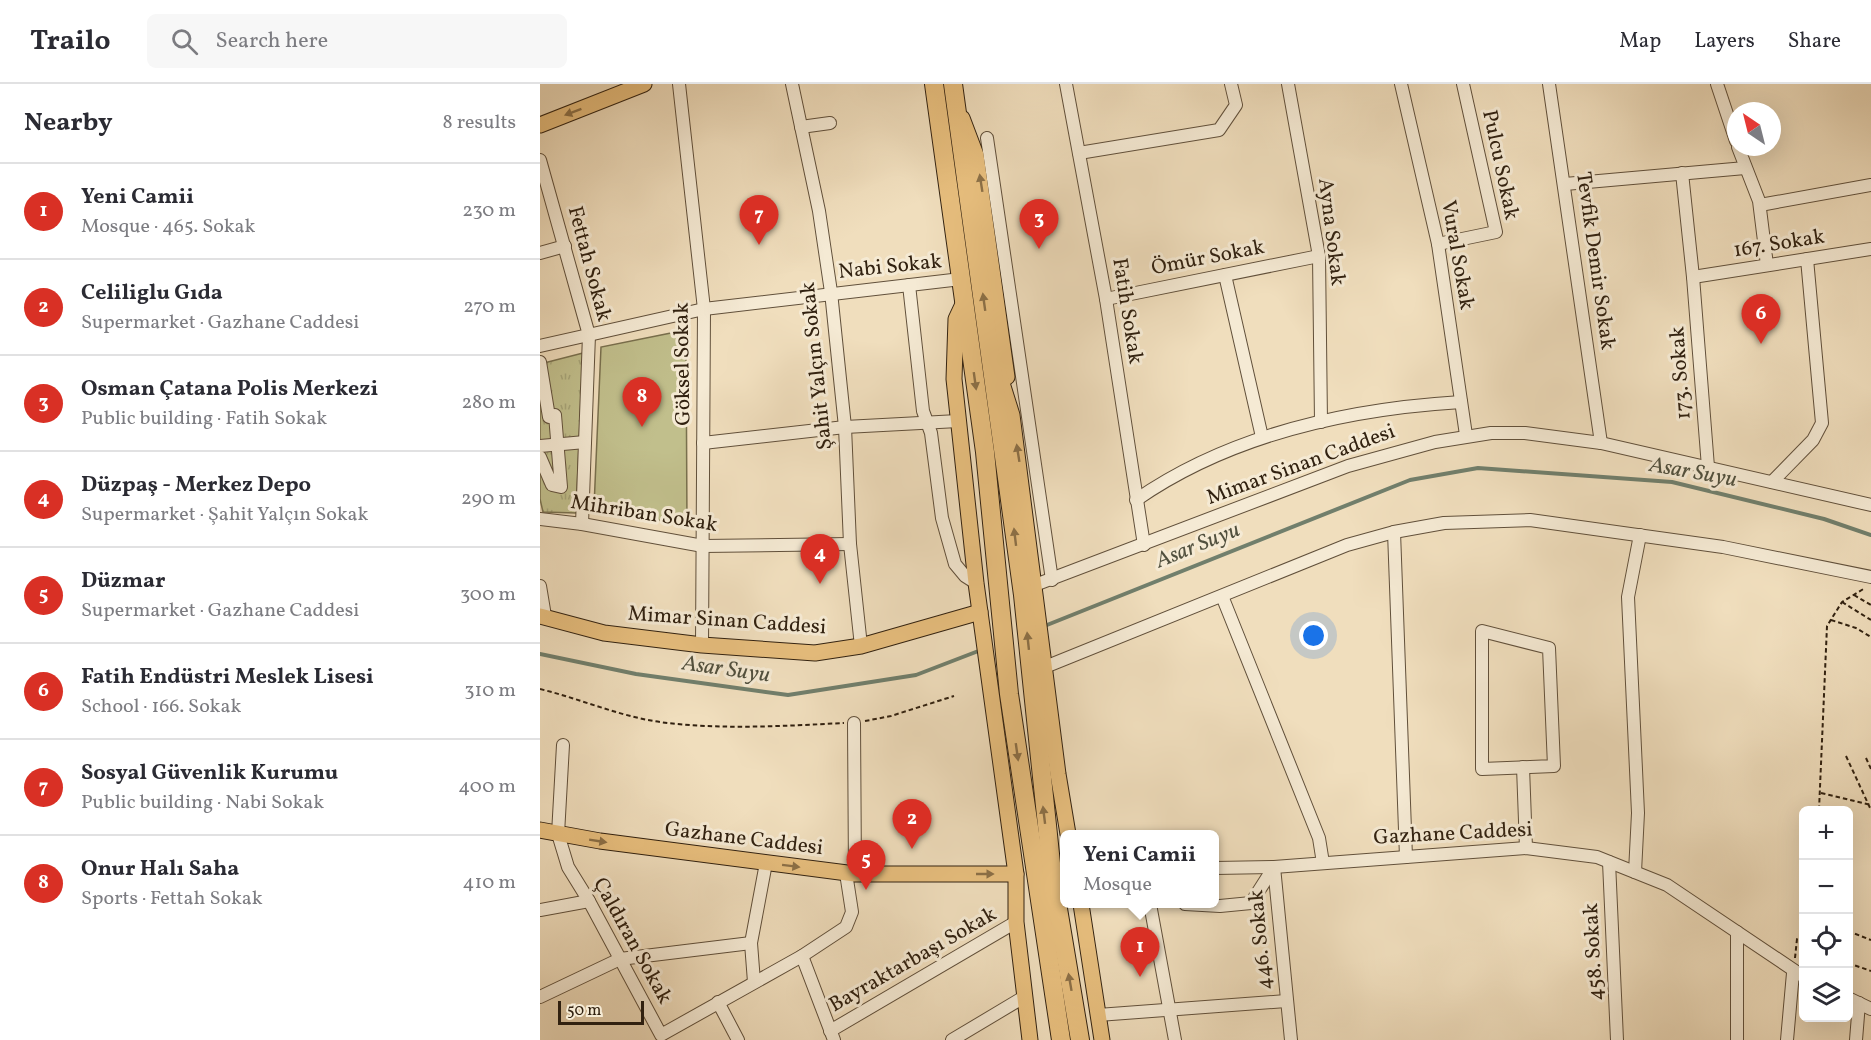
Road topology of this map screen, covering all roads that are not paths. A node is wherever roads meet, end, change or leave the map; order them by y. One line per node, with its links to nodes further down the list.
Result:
1 (644, 84): 15 (main road, one-way to 15)
2 (679, 84): 40 (street, Göksel Sokak)
3 (792, 84): 16 (street, Şahit Yalçın Sokak)
4 (934, 84): 35 (highway)
5 (1066, 84): 18 (street, Fatih Sokak)
6 (1230, 84): 18 (street)
7 (1288, 84): 30 (street, Ayna Sokak)
8 (1401, 84): 26 (street, Vural Sokak)
9 (1463, 84): 26 (street, Pulcu Sokak)
10 (1549, 84): 23 (street, Tevfik Demir Sokak)
11 (1717, 84): 13 (street)
12 (954, 88): 43 (highway, one-way to 12); 46 (main road, one-way to 12)
13 (1727, 114)
14 (830, 123): 16 (street)
15 (540, 124)
16 (801, 127): 37 (street, Şahit Yalçın Sokak)
17 (987, 138): 46 (street)
18 (1079, 153): 38 (street, Fatih Sokak)
19 (1741, 156): 21 (street)
20 (541, 164): 27 (street, Fettah Sokak)
21 (1745, 168): 22 (street); 25 (street)
22 (1682, 173): 23 (street); 34 (street, 173. Sokak)
23 (1565, 184): 55 (street, Tevfik Demir Sokak)
24 (1871, 185): 25 (street)
25 (1760, 205): 32 (street)
26 (1438, 244): 45 (street, Vural Sokak)
27 (565, 246): 29 (street); 41 (street, Fettah Sokak)
28 (1871, 249): 31 (street, 167. Sokak)
29 (540, 253)
30 (1318, 256): 33 (street, Ömür Sokak); 48 (street, Ayna Sokak)
31 (1807, 259): 32 (street, 167. Sokak); 60 (street)
32 (1767, 265): 34 (street, 167. Sokak)
33 (1225, 275): 38 (street, Ömür Sokak); 52 (street)
34 (1693, 277): 59 (street, 173. Sokak)
35 (961, 279): 36 (street, Nabi Sokak); 39 (highway)
36 (909, 285): 37 (street, Nabi Sokak); 49 (street)
37 (831, 292): 40 (street, Nabi Sokak); 50 (street, Şahit Yalçın Sokak)
38 (1106, 299): 61 (street, Fatih Sokak)
39 (964, 302): 47 (main road); 81 (highway, one-way to 81)
40 (704, 309): 41 (street, Nabi Sokak); 54 (street, Göksel Sokak)
41 (589, 335): 42 (street, Nabi Sokak); 53 (street, Fettah Sokak)
42 (540, 346)
43 (991, 347): 46 (main road); 74 (highway, one-way to 43)
44 (540, 362): 56 (street)
45 (1461, 402): 48 (street); 51 (street, Vural Sokak)
46 (1017, 412): 71 (street); 74 (main road, one-way to 46)
47 (958, 421): 49 (street); 72 (main road)
48 (1321, 422): 52 (street)
49 (927, 424): 50 (street); 72 (street)
50 (845, 427): 54 (street); 67 (street, Şahit Yalçın Sokak)
51 (1466, 435): 55 (street, Mimar Sinan Caddesi); 68 (street, Mimar Sinan Caddesi)
52 (1262, 437): 61 (street)
53 (585, 442): 56 (street); 64 (street, Fettah Sokak)
54 (703, 443): 69 (street, Göksel Sokak)
55 (1600, 443): 59 (street, Mimar Sinan Caddesi)
56 (558, 444): 57 (street); 58 (street)
57 (540, 446)
58 (540, 457)
59 (1708, 467): 60 (street, Mimar Sinan Caddesi)
60 (1772, 482): 62 (street, Mimar Sinan Caddesi)
61 (1136, 500): 68 (street, Fatih Sokak)
62 (1871, 505)
63 (540, 519): 64 (street, Mihriban Sokak)
64 (582, 524): 69 (street, Mihriban Sokak)
65 (1394, 532): 66 (street); 75 (street); 89 (street)
66 (1640, 535): 70 (street); 95 (street)
67 (850, 544): 69 (street, Mihriban Sokak); 79 (street, Şahit Yalçın Sokak)
68 (1144, 545): 71 (street, Mimar Sinan Caddesi)
69 (703, 546): 78 (street, Göksel Sokak)
70 (1871, 578)
71 (1052, 580): 74 (street, Mimar Sinan Caddesi)
72 (976, 583): 77 (main road)
73 (540, 586): 76 (street)
74 (1032, 591): 80 (main road); 123 (highway, one-way to 74)
75 (1222, 596): 80 (street); 92 (street)
76 (542, 616): 78 (main road, Mimar Sinan Caddesi)
77 (981, 620): 79 (main road, Mimar Sinan Caddesi); 81 (main road)
78 (702, 645): 79 (main road, Mimar Sinan Caddesi)
79 (861, 646)
80 (1044, 663): 86 (main road)
81 (1002, 697): 97 (main road); 122 (highway, one-way to 122)
82 (854, 723): 96 (street, Çaldıran Sokak)
83 (562, 745): 87 (street, Çaldıran Sokak)
84 (1523, 767): 84 (street); 88 (street)
85 (540, 830): 87 (main road, Gazhane Caddesi)
86 (1067, 830)
87 (558, 834): 90 (main road, Gazhane Caddesi, one-way to 90); 98 (street, Çaldıran Sokak)
88 (1526, 848): 89 (street, Gazhane Caddesi); 91 (street, Gazhane Caddesi)
89 (1406, 857): 92 (street, Gazhane Caddesi)
90 (766, 862): 96 (main road, Gazhane Caddesi, one-way to 96); 105 (street)
91 (1609, 862): 95 (street, Gazhane Caddesi); 127 (street, 458. Sokak)
92 (1323, 863): 93 (street, Gazhane Caddesi)
93 (1274, 867): 94 (street, Gazhane Caddesi); 99 (street); 112 (street, 446. Sokak)
94 (1219, 868)
95 (1635, 872): 104 (street, Gazhane Caddesi)
96 (850, 873): 97 (main road, Gazhane Caddesi, one-way to 97); 106 (street, Çaldıran Sokak)
97 (1016, 874): 103 (main road)
98 (589, 902): 102 (street); 107 (street, Çaldıran Sokak)
99 (1219, 906)
100 (1082, 908): 117 (main road)
101 (1151, 908): 116 (street)
102 (540, 910)
103 (1016, 922): 110 (main road); 118 (street, Bayraktarbaşı Sokak)
104 (1737, 932): 108 (street, Gazhane Caddesi); 128 (street)
105 (751, 943): 107 (street); 109 (street)
106 (802, 956): 109 (street, Çaldıran Sokak); 118 (street)
107 (620, 959): 111 (street); 114 (street, Çaldıran Sokak)
108 (1798, 975): 129 (street)
109 (754, 982): 114 (street, Çaldıran Sokak)
110 (1024, 996): 120 (street); 121 (main road)
111 (540, 997)
112 (1286, 1001): 116 (street, 446. Sokak); 126 (street)
113 (1854, 1001): 115 (street); 130 (street)
114 (718, 1002): 119 (street)
115 (1871, 1009)
116 (1170, 1010): 117 (street, 446. Sokak); 125 (street)
117 (1098, 1015): 124 (main road)
118 (832, 1036)
119 (738, 1040)
120 (952, 1040)
121 (1030, 1040)
122 (1061, 1040)
123 (1080, 1040)
124 (1102, 1040)
125 (1175, 1040)
126 (1291, 1040)
127 (1617, 1040)
128 (1737, 1040)
129 (1787, 1040)
130 (1856, 1040)

